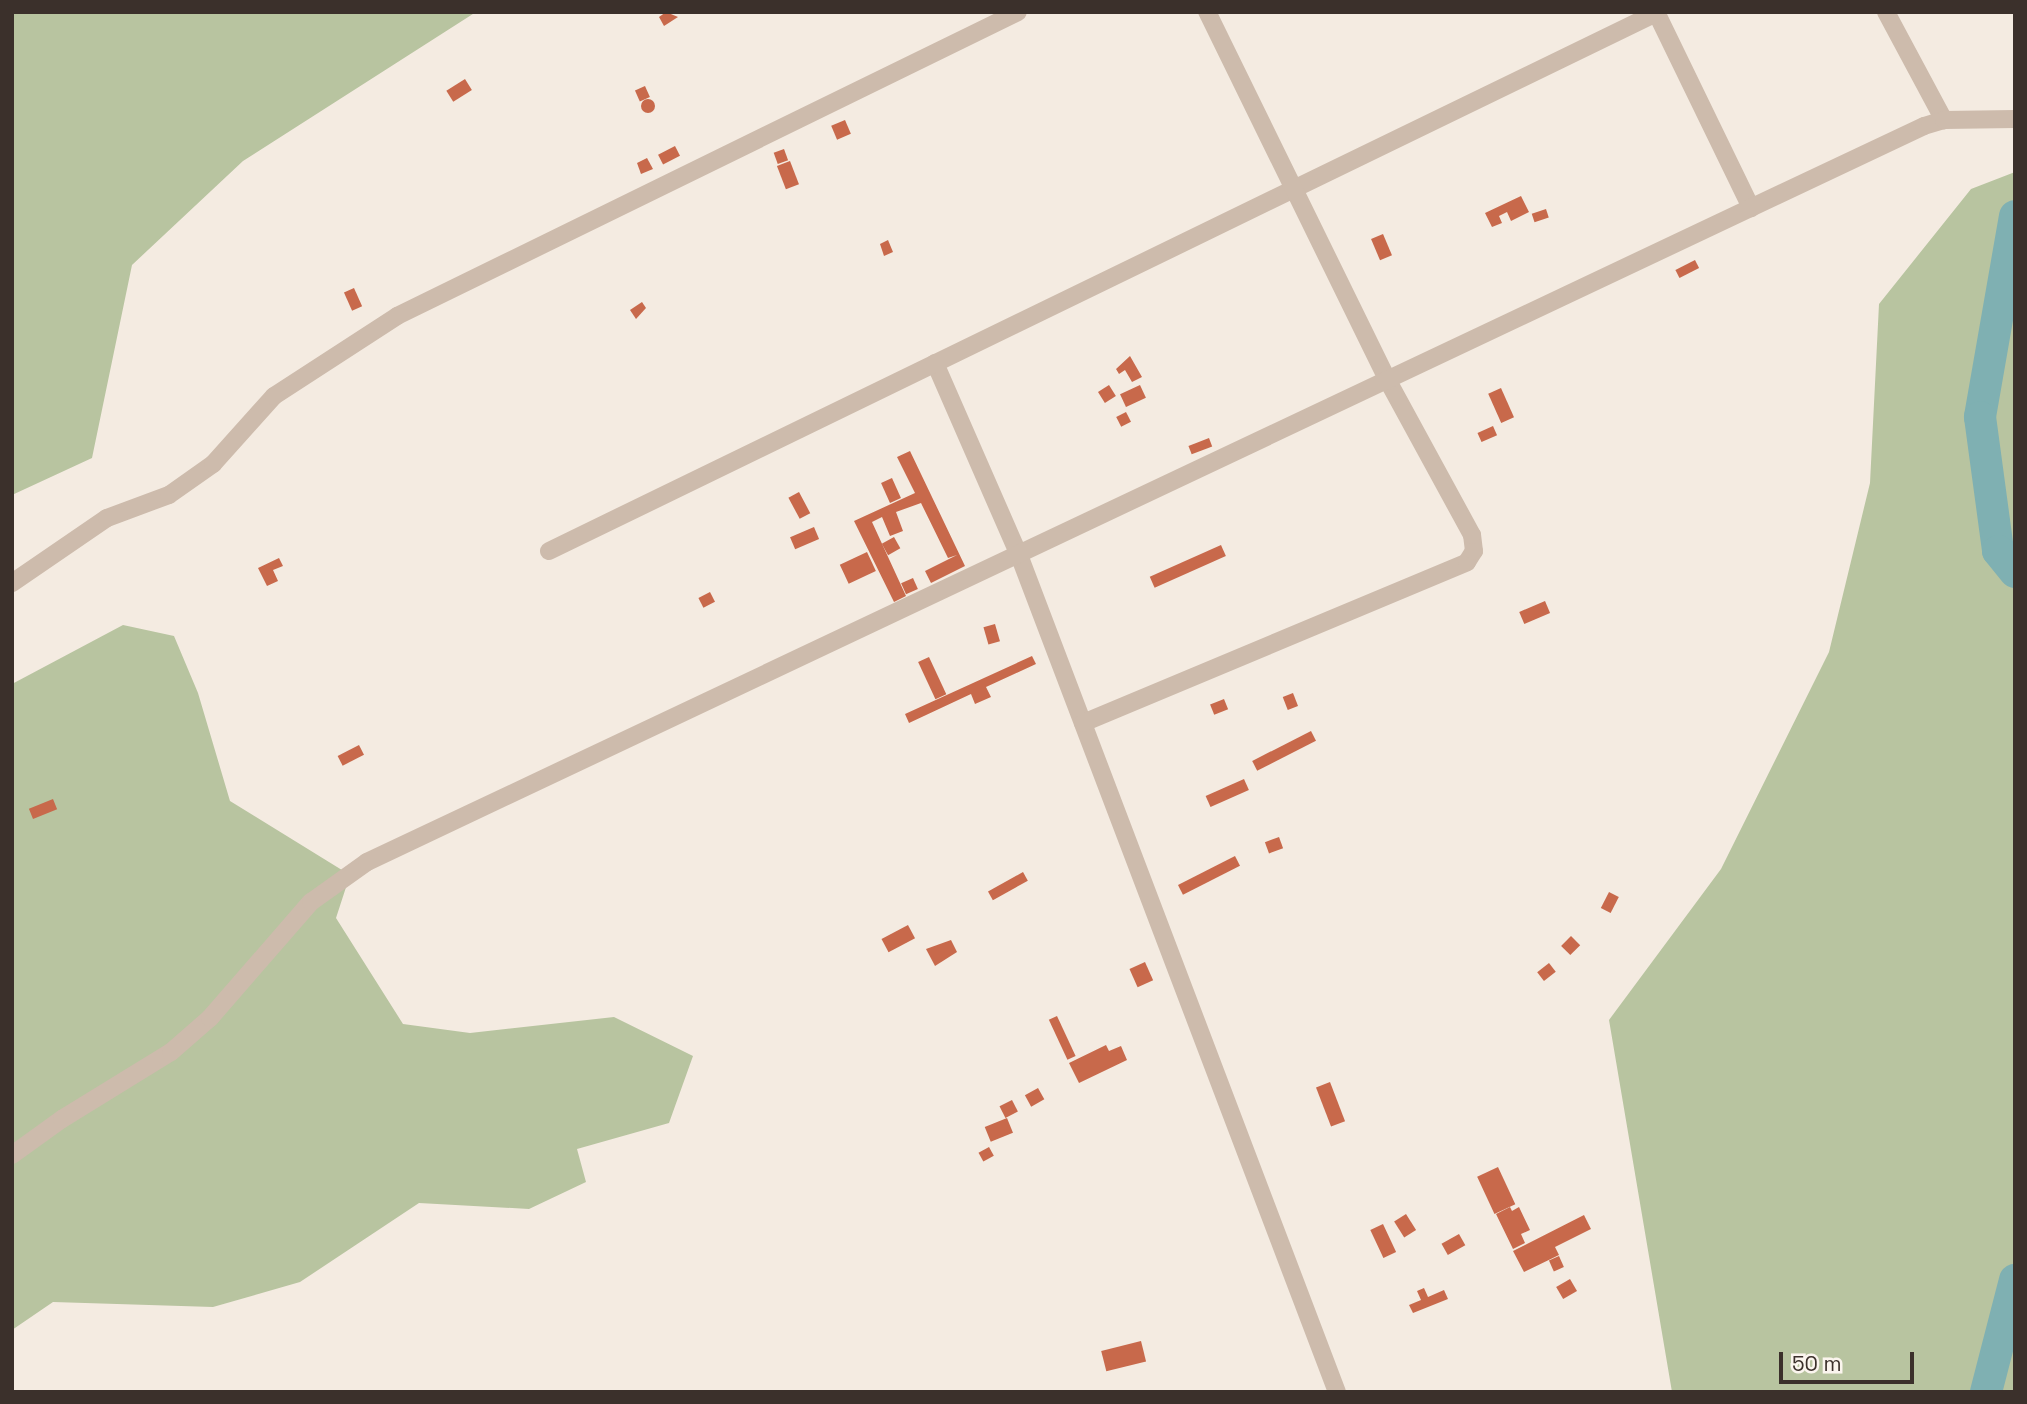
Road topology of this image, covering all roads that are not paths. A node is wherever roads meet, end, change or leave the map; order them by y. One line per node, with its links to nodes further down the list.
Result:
1 (1018, 12): 13 (street)
2 (1207, 12): 7 (street)
3 (1657, 12): 7 (street); 8 (street)
4 (1886, 12): 6 (street)
5 (2015, 119): 6 (street)
6 (1944, 120): 8 (street)
7 (1294, 189): 9 (street); 10 (street)
8 (1751, 208): 10 (street)
9 (935, 363): 11 (street); 12 (street)
10 (1388, 381): 12 (street); 14 (street)
11 (549, 551)
12 (1019, 555): 14 (street); 15 (street)
13 (12, 583)
14 (1083, 723): 16 (street)
15 (12, 1155)
16 (1337, 1392)

